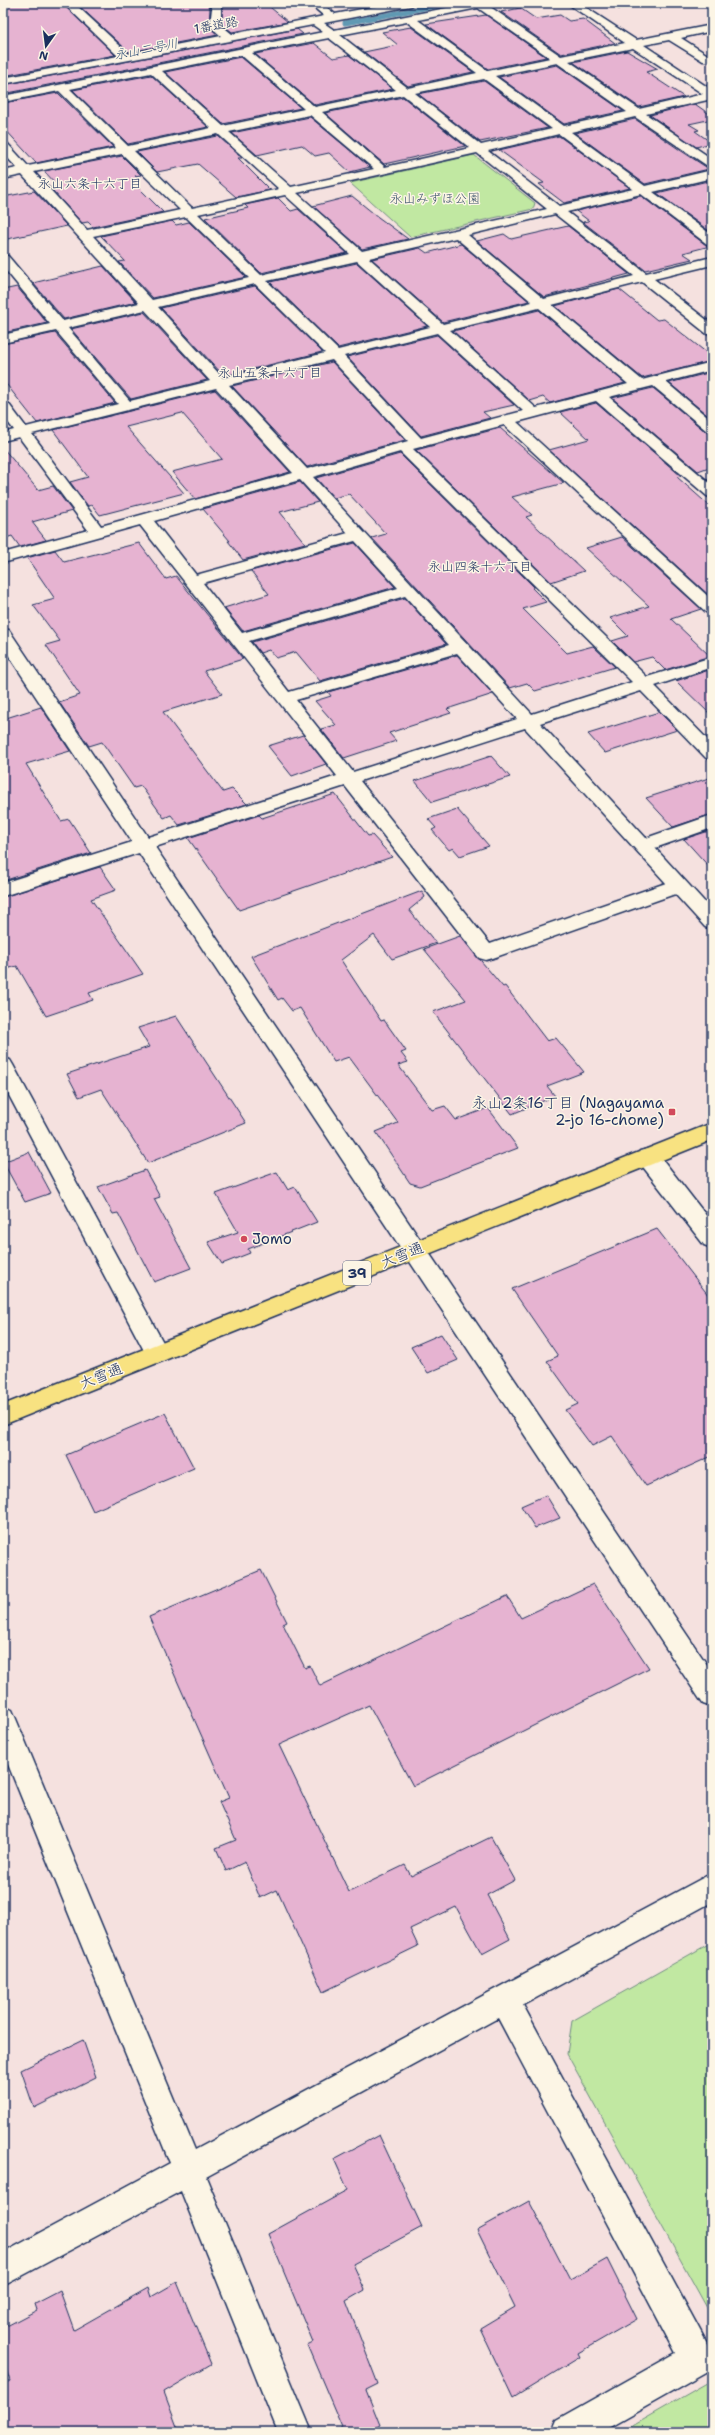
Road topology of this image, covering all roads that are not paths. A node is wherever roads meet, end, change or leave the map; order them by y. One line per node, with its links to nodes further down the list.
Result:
1 (68, 3): 16 (street)
2 (212, 3): 13 (street)
3 (314, 3): 7 (street)
4 (411, 3): 7 (street, 1番道路)
5 (572, 3): 14 (street)
6 (484, 4): 8 (street); 18 (street)
7 (333, 18): 9 (street, 1番道路)
8 (410, 19): 11 (street); 20 (street)
9 (314, 21): 11 (street); 13 (street, 1番道路)
10 (712, 28): 12 (street)
11 (332, 34): 15 (street); 23 (street)
12 (672, 36): 14 (street); 17 (street)
13 (229, 37): 16 (street, 1番道路)
14 (636, 44): 18 (street); 24 (street)
15 (243, 52): 19 (street); 26 (street)
16 (126, 57): 21 (street, 1番道路)
17 (707, 58)
18 (560, 60): 20 (street); 27 (street)
19 (153, 69): 22 (street); 28 (street)
20 (485, 75): 23 (street); 29 (street)
21 (3, 81)
22 (61, 87): 25 (street); 32 (street)
23 (406, 92): 26 (street); 31 (street)
24 (712, 96): 27 (street)
25 (3, 99)
26 (314, 111): 28 (street); 35 (street)
27 (638, 113): 29 (street); 33 (street)
28 (222, 130): 32 (street); 39 (street)
29 (562, 130): 31 (street); 38 (street)
30 (3, 146): 34 (street)
31 (479, 149): 35 (street); 40 (street)
32 (127, 150): 34 (street); 41 (street)
33 (712, 165)
34 (25, 171): 37 (street); 43 (street)
35 (383, 171): 39 (street)
36 (712, 174): 38 (street)
37 (3, 175)
38 (644, 190): 40 (street); 44 (street)
39 (286, 191): 41 (street); 45 (street)
40 (558, 210): 42 (street); 48 (street)
41 (190, 212): 43 (street); 49 (street)
42 (458, 233): 45 (street); 50 (street)
43 (86, 234): 51 (street)
44 (712, 241)
45 (359, 256): 49 (street); 53 (street)
46 (3, 259): 52 (street)
47 (712, 261): 48 (street)
48 (645, 278): 50 (street); 54 (street)
49 (256, 280): 51 (street); 56 (street)
50 (542, 303): 53 (street); 60 (street)
51 (148, 305): 52 (street); 59 (street)
52 (58, 326): 55 (street); 63 (street)
53 (439, 328): 56 (street); 64 (street)
54 (712, 331)
55 (3, 339)
56 (335, 355): 59 (street); 69 (street)
57 (712, 366): 58 (street)
58 (656, 381): 60 (street); 66 (street)
59 (221, 382): 63 (street); 70 (street)
60 (640, 386): 61 (street)
61 (599, 396): 64 (street); 71 (street)
62 (3, 406): 67 (street)
63 (127, 406): 67 (street)
64 (533, 413): 65 (street)
65 (507, 420): 69 (street); 78 (street)
66 (712, 428)
67 (23, 432): 68 (street); 73 (street)
68 (3, 437)
69 (411, 445): 70 (street); 83 (street)
70 (303, 475): 72 (street); 74 (street)
71 (712, 493)
72 (143, 518): 73 (street); 76 (street)
73 (97, 531): 75 (street)
74 (360, 536): 76 (street); 77 (street)
75 (3, 558)
76 (193, 581): 80 (street)
77 (410, 590): 80 (street); 81 (street)
78 (712, 609)
79 (3, 634): 89 (street)
80 (239, 639): 84 (street)
81 (462, 646): 84 (street); 85 (street)
82 (712, 662): 83 (street)
83 (644, 684): 85 (street); 86 (street)
84 (286, 698): 87 (street)
85 (528, 720): 87 (street); 90 (street)
86 (712, 754)
87 (349, 778): 89 (street); 91 (street)
88 (712, 821): 90 (street)
89 (144, 843): 92 (street); 98 (street)
90 (644, 846): 91 (street)
91 (678, 886): 93 (street)
92 (3, 890)
93 (712, 922)
94 (3, 1065): 99 (street)
95 (712, 1131): 96 (highway, 大雪通 / 39)
96 (648, 1157): 97 (street); 98 (highway, 大雪通 / 39)
97 (712, 1239)
98 (415, 1250): 99 (highway, 大雪通 / 39); 101 (street)
99 (157, 1353): 100 (highway, 大雪通 / 39)
100 (3, 1415)
101 (712, 1695)
102 (3, 1719): 105 (street)
103 (712, 1887): 104 (street)
104 (505, 2001): 105 (street); 108 (street)
105 (188, 2170): 106 (street); 107 (street)
106 (3, 2270)
107 (295, 2432)
108 (570, 2432)

